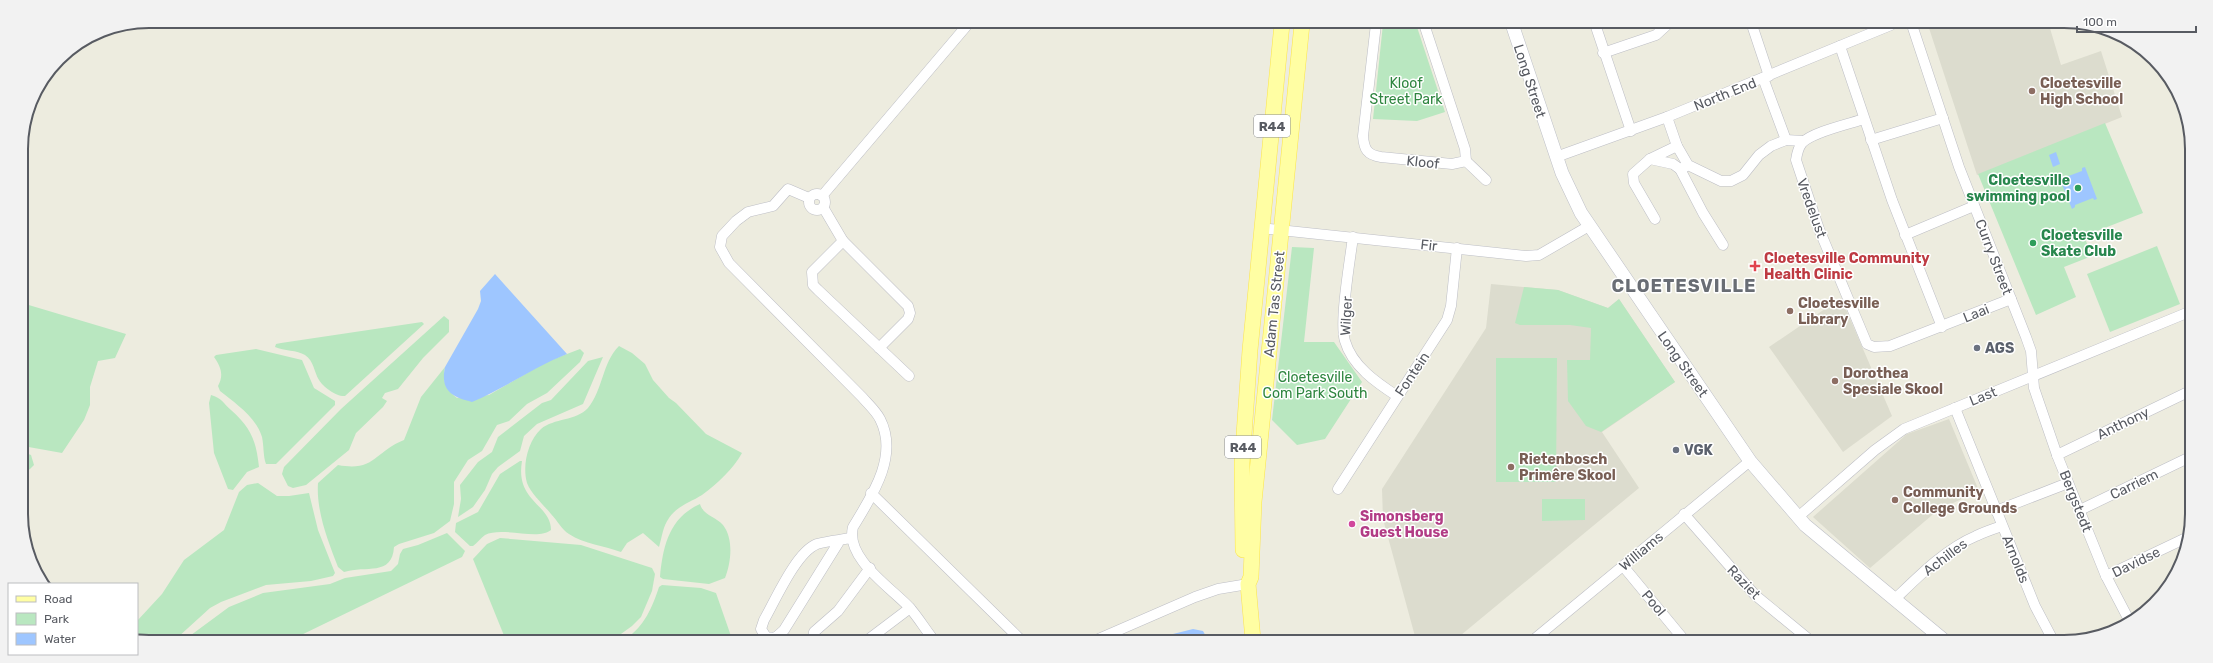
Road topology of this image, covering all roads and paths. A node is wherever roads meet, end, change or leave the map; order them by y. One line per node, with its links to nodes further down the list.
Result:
1 (965, 28): 28 (street)
2 (1282, 28): 34 (main road, Adam Tas Street / R44)
3 (1302, 28): 35 (main road, Adam Tas Street / R44)
4 (1376, 28): 25 (street, Kloof)
5 (1425, 28): 25 (street)
6 (1513, 28): 23 (street, Long Street)
7 (1596, 28): 13 (street)
8 (1664, 28): 13 (street)
9 (1753, 28): 14 (street)
10 (1884, 28): 12 (street, North End)
11 (1913, 28): 16 (street, Curry Street)
12 (1840, 46): 14 (street, North End); 17 (street)
13 (1603, 53): 18 (street)
14 (1766, 77): 15 (street, North End); 19 (street)
15 (1667, 117): 18 (street, North End); 22 (street)
16 (1943, 118): 20 (street); 30 (street, Curry Street)
17 (1864, 119): 20 (street); 21 (street)
18 (1631, 131): 23 (street, North End)
19 (1786, 140): 21 (street); 26 (street)
20 (1871, 140): 36 (street)
21 (1803, 141): 43 (street, Vredelust)
22 (1677, 146): 24 (street); 26 (street)
23 (1556, 157): 33 (street, Long Street)
24 (1650, 160): 26 (street); 32 (street)
25 (1466, 161): 27 (street)
26 (1684, 167): 39 (street)
27 (1486, 180)
28 (822, 196): 29 (street); 31 (street)
29 (809, 198): 31 (street); 55 (street)
30 (1974, 206): 36 (street); 41 (street, Curry Street)
31 (823, 207): 38 (street)
32 (1655, 219)
33 (1589, 226): 40 (street, Fir); 52 (street, Long Street)
34 (1261, 228): 35 (street, Fir); 67 (main road, Adam Tas Street / R44)
35 (1282, 230): 37 (street, Fir); 67 (main road, Adam Tas Street / R44)
36 (1905, 235): 43 (street)
37 (1353, 237): 40 (street, Fir); 48 (street, Wilger)
38 (843, 241): 44 (street); 44 (street)
39 (1724, 245)
40 (1457, 248): 48 (street, Fontein)
41 (2011, 300): 43 (street, Laai); 46 (street, Curry Street)
42 (2185, 314): 46 (street, Last)
43 (1942, 327)
44 (879, 348): 45 (street)
45 (909, 376)
46 (2033, 376): 49 (street, Last); 50 (street, Bergstedt)
47 (2185, 393): 50 (street, Anthony)
48 (1397, 396): 54 (street, Fontein)
49 (1955, 408): 57 (street, Arnolds); 59 (street, Last)
50 (2057, 455): 53 (street, Bergstedt)
51 (2185, 459): 56 (street, Carriem)
52 (1750, 461): 58 (street, Williams); 59 (street, Long Street)
53 (2068, 483): 56 (street, Bergstedt); 57 (street)
54 (1338, 489)
55 (871, 493): 61 (street); 76 (street)
56 (2080, 510): 66 (street, Bergstedt)
57 (1996, 511): 60 (street, Arnolds)
58 (1684, 514): 64 (street, Williams); 81 (street, Raziet)
59 (1798, 517): 68 (street, Long Street)
60 (2002, 526): 68 (street, Achilles); 83 (street, Arnolds)
61 (851, 538): 62 (street); 65 (street)
62 (840, 540): 71 (street); 72 (street)
63 (2182, 540): 66 (street, Davidse)
64 (1623, 566): 79 (street, Williams); 80 (street, Pool)
65 (870, 568): 69 (street); 73 (street)
66 (2106, 576): 70 (street, Bergstedt)
67 (1248, 584): 77 (street); 78 (main road, Adam Tas Street / R44)
68 (1894, 600): 82 (street, Long Street)
69 (910, 608): 74 (street); 75 (street)
70 (2127, 617)
71 (765, 635)
72 (778, 635)
73 (814, 635)
74 (874, 635)
75 (929, 635)
76 (1016, 635)
77 (1108, 635)
78 (1253, 635)
79 (1539, 635)
80 (1680, 635)
81 (1804, 635)
82 (1936, 635)
83 (2050, 635)

